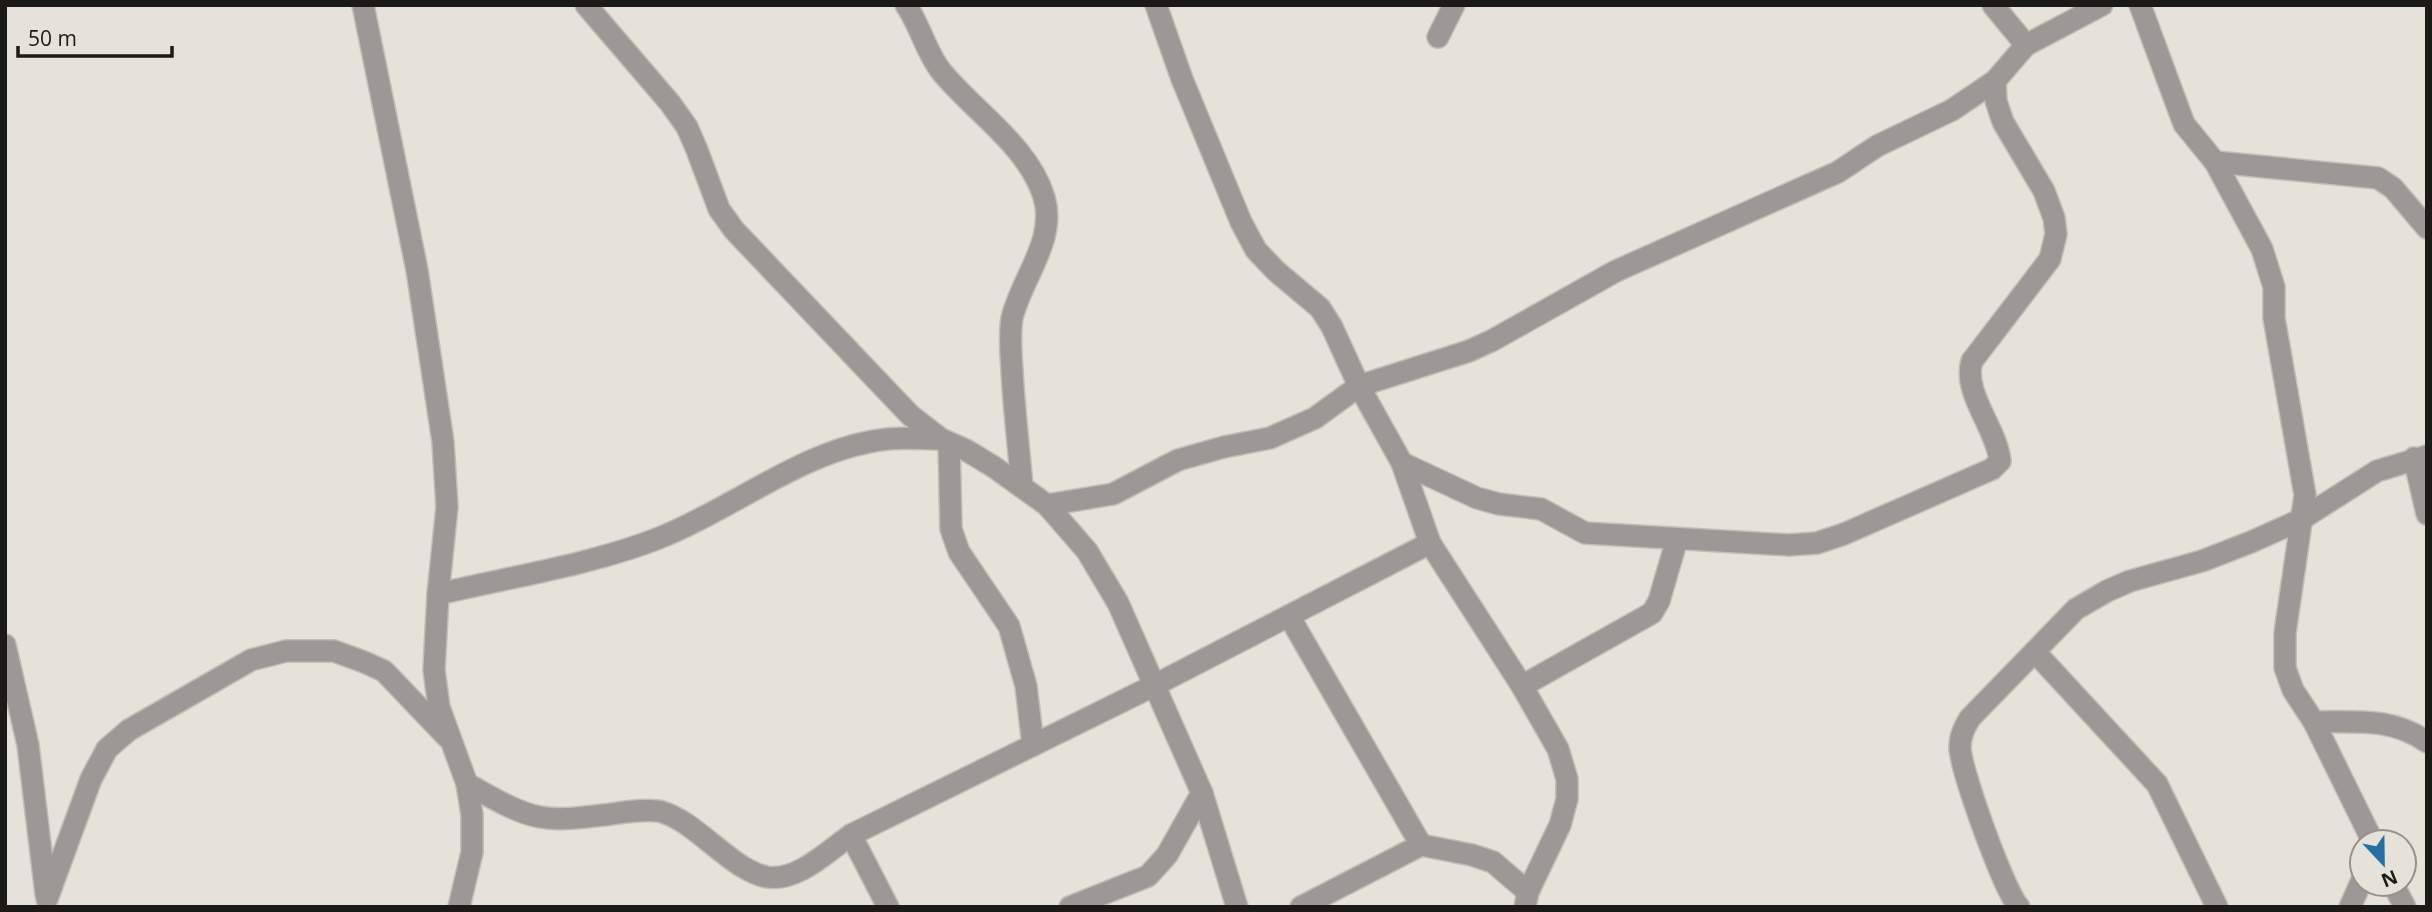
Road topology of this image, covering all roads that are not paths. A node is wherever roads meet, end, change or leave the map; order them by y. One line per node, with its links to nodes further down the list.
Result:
1 (363, 5): 24 (street)
2 (586, 5): 15 (street)
3 (906, 5): 18 (street)
4 (1156, 5): 14 (street)
5 (1454, 5): 9 (street)
6 (1993, 5): 10 (street)
7 (2102, 5): 10 (street)
8 (2140, 5): 12 (street)
9 (1438, 37)
10 (2026, 45): 11 (street)
11 (1995, 81): 14 (street); 22 (street)
12 (2215, 162): 13 (street); 21 (street)
13 (2427, 228)
14 (1359, 386): 17 (street); 19 (street)
15 (945, 441): 18 (street); 24 (street); 33 (street)
16 (2420, 457): 20 (street); 21 (street)
17 (1402, 463): 22 (street); 23 (street)
18 (1022, 487): 19 (street)
19 (1047, 505): 28 (street)
20 (2427, 514)
21 (2300, 520): 27 (street); 30 (street)
22 (1676, 539): 29 (street)
23 (1430, 543): 25 (street); 29 (street)
24 (438, 593): 32 (street)
25 (1289, 616): 28 (street); 38 (street)
26 (5, 645): 40 (street)
27 (2035, 652): 46 (street); 47 (street)
28 (1153, 686): 33 (street); 35 (street)
29 (1522, 686): 39 (street)
30 (2314, 722): 31 (street); 36 (street)
31 (2427, 742)
32 (453, 744): 34 (street); 40 (street)
33 (1033, 746): 37 (street)
34 (467, 784): 37 (street); 41 (street)
35 (1202, 793): 43 (street); 44 (street)
36 (2366, 828)
37 (851, 835): 42 (street)
38 (1421, 845): 39 (street); 45 (street)
39 (1526, 899)
40 (47, 903)
41 (461, 905)
42 (888, 907)
43 (1070, 907)
44 (1237, 907)
45 (1301, 907)
46 (2019, 907)
47 (2217, 907)

